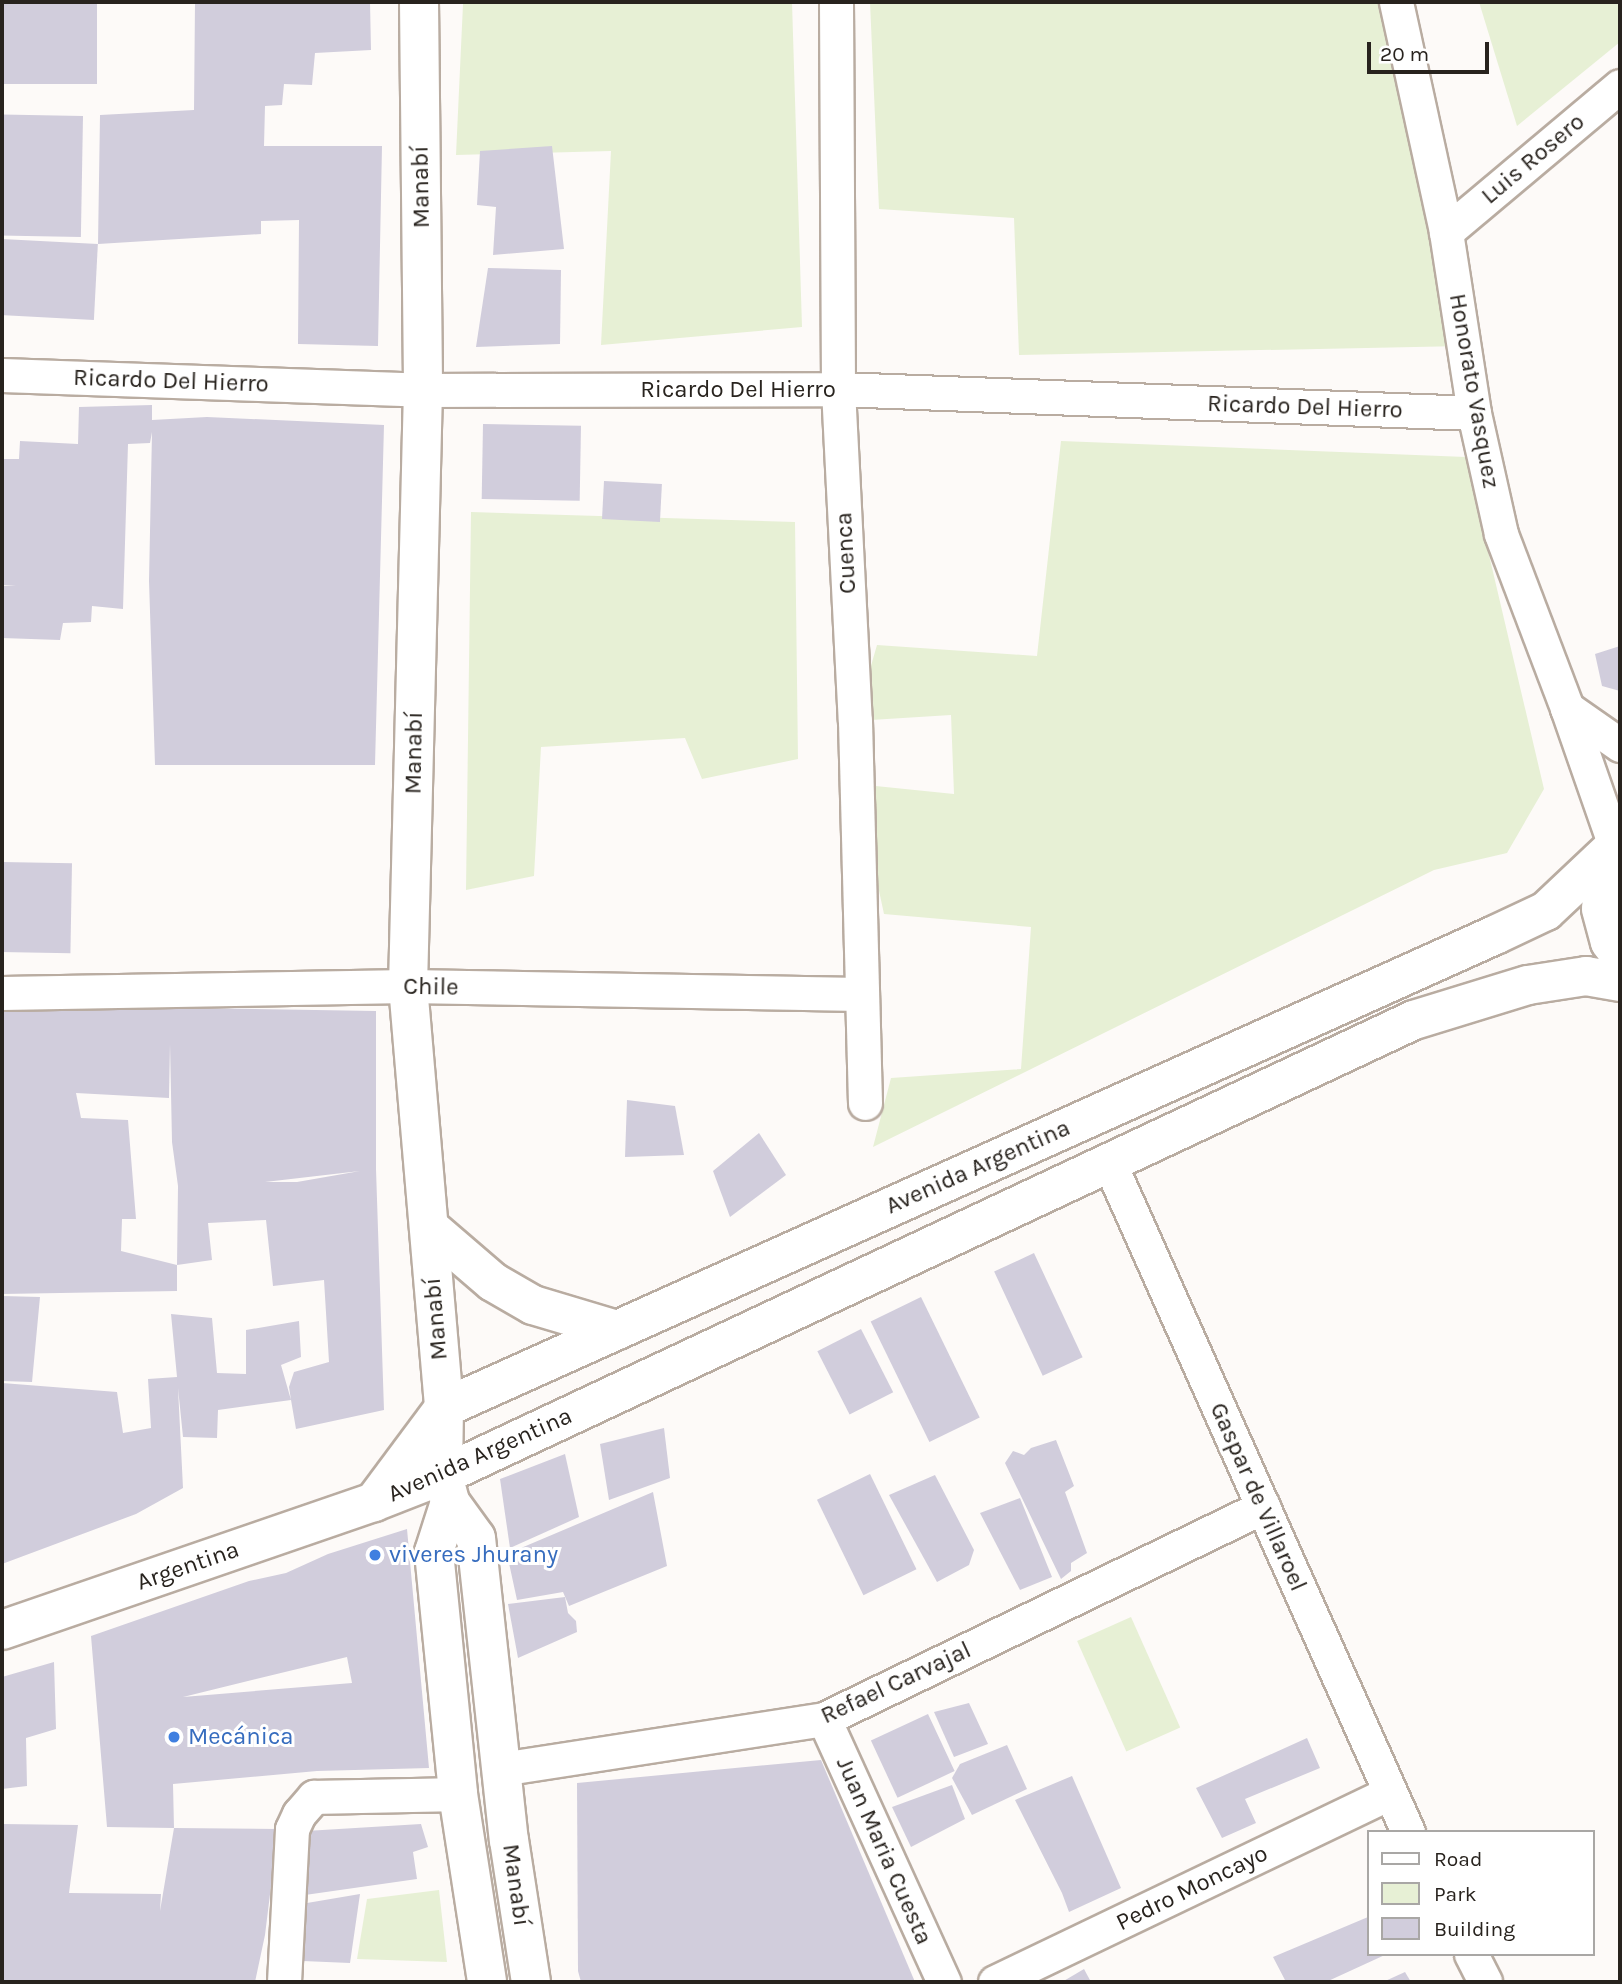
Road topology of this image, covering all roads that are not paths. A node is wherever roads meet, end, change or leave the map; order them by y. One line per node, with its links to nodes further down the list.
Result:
1 (419, 2): 8 (main road, Manabí)
2 (836, 2): 7 (street, Cuenca)
3 (1396, 2): 5 (street, Honorato Vasquez)
4 (1620, 86): 5 (street, Luis Rosero)
5 (1446, 232): 9 (street, Honorato Vasquez)
6 (2, 375): 8 (street, Ricardo Del Hierro)
7 (838, 389): 8 (street, Ricardo Del Hierro); 9 (street, Ricardo Del Hierro); 17 (street, Cuenca)
8 (423, 390): 15 (main road, Manabí)
9 (1474, 413): 10 (street, Honorato Vasquez)
10 (1567, 708): 11 (street); 12 (street, Honorato Vasquez)
11 (1620, 745)
12 (1618, 842): 13 (main road); 21 (main road, Avenida Argentina)
13 (1620, 956)
14 (1620, 982): 19 (main road, Avenida Argentina)
15 (408, 986): 16 (street, Chile); 17 (street, Chile); 20 (main road, Manabí)
16 (2, 993)
17 (860, 994): 18 (street, Cuenca)
18 (865, 1103)
19 (1109, 1162): 23 (main road, Avenida Argentina); 25 (street, Gaspar de Villaroel)
20 (429, 1227): 21 (main road); 22 (main road, Manabí)
21 (617, 1330): 22 (main road, Avenida Argentina)
22 (444, 1408): 23 (main road, Manabí); 24 (main road, Avenida Argentina)
23 (447, 1489): 24 (main road, Avenida Argentina); 28 (main road, Manabí); 29 (main road, Manabí)
24 (374, 1502): 26 (main road, Argentina)
25 (1263, 1507): 27 (street, Refael Carvajal); 30 (street, Gaspar de Villaroel)
26 (2, 1630)
27 (824, 1719): 28 (street, Refael Carvajal); 36 (street, Juan Maria Cuesta)
28 (501, 1769): 35 (main road, Manabí)
29 (458, 1794): 33 (street); 34 (main road, Manabí)
30 (1388, 1794): 31 (street, Gaspar de Villaroel); 37 (street, Pedro Moncayo)
31 (1407, 1830)
32 (1472, 1956): 38 (street)
33 (284, 1982)
34 (487, 1982)
35 (531, 1982)
36 (944, 1982)
37 (995, 1982)
38 (1485, 1982)

